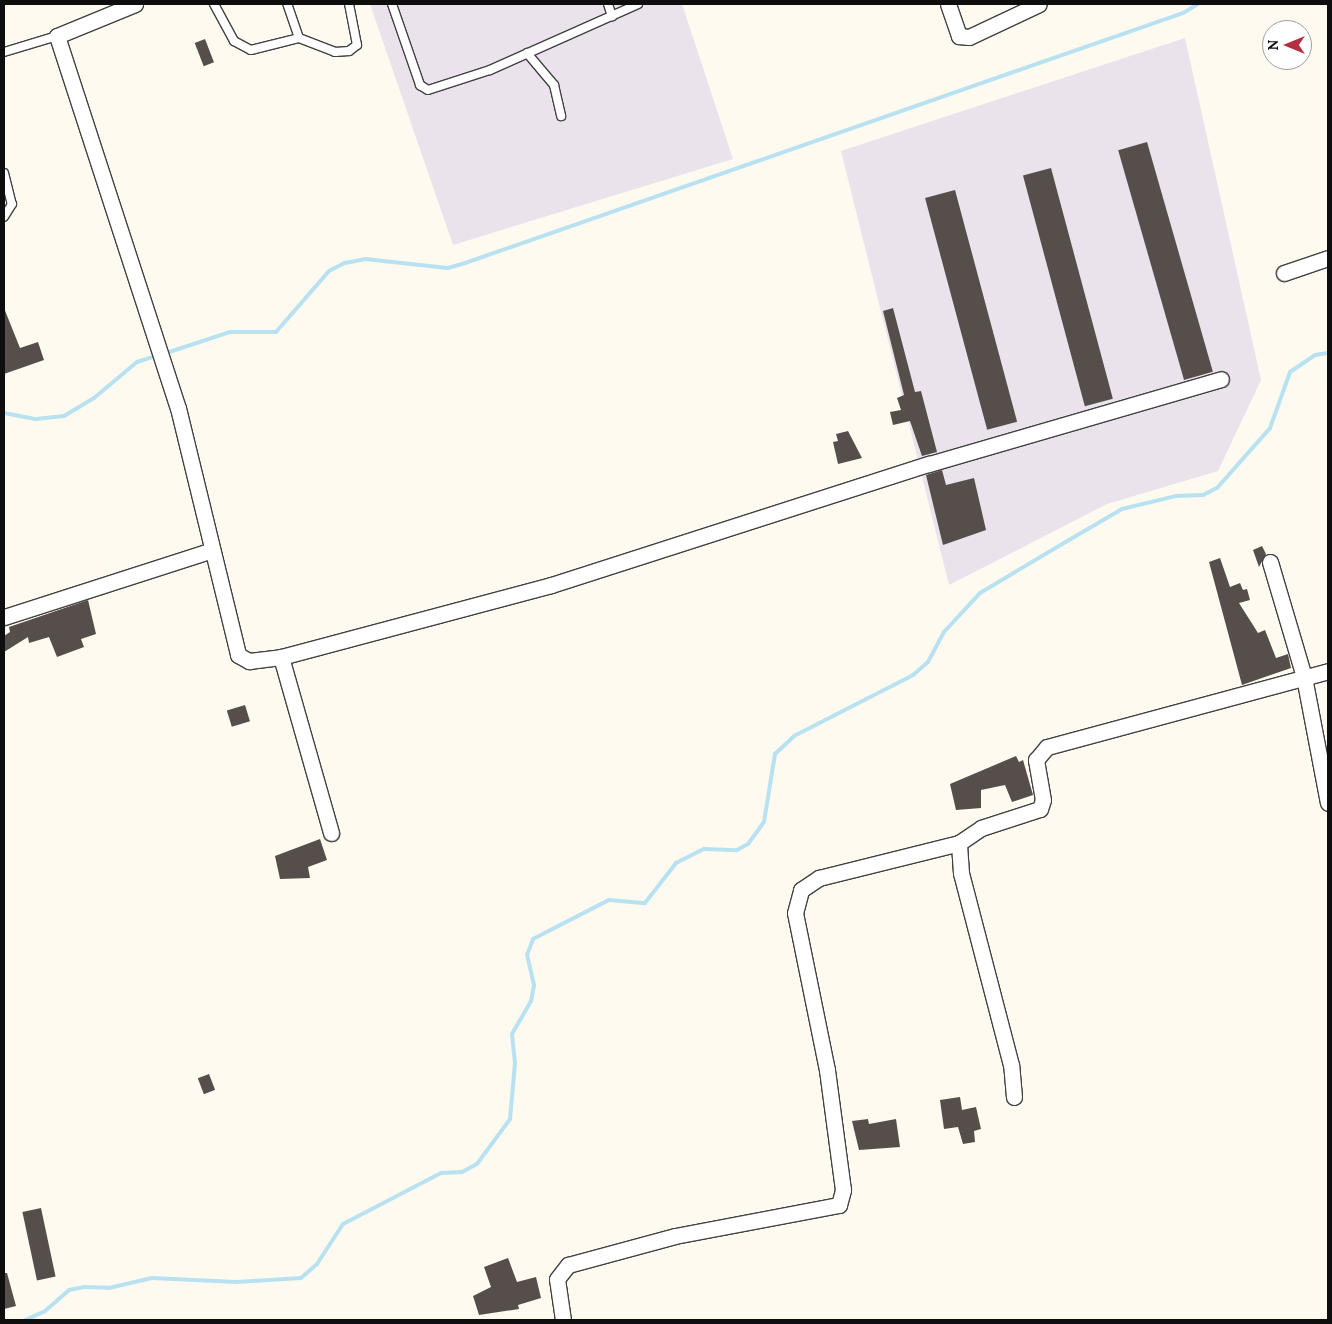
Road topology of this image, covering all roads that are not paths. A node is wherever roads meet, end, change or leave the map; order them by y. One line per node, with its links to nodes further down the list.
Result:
1 (135, 4): 12 (street)
2 (214, 4): 13 (lane)
3 (287, 4): 13 (lane)
4 (349, 4): 13 (lane)
5 (392, 4): 15 (lane)
6 (608, 4): 11 (lane)
7 (638, 4): 11 (lane)
8 (948, 4): 10 (street)
9 (1039, 4): 10 (street)
10 (1011, 11)
11 (612, 16): 15 (lane)
12 (57, 36): 14 (lane); 22 (street)
13 (299, 38)
14 (4, 52)
15 (527, 53): 16 (lane)
16 (561, 116)
17 (4, 173): 18 (lane)
18 (4, 217)
19 (1328, 258): 20 (street)
20 (1284, 273)
21 (1221, 379): 25 (street)
22 (210, 551): 24 (street); 25 (street)
23 (1270, 562): 27 (street)
24 (4, 617)
25 (281, 657): 29 (street)
26 (1328, 671): 27 (street)
27 (1304, 676): 28 (street); 30 (street)
28 (1328, 803)
29 (331, 833)
30 (959, 843): 31 (street); 32 (street)
31 (1014, 1097)
32 (563, 1320)

